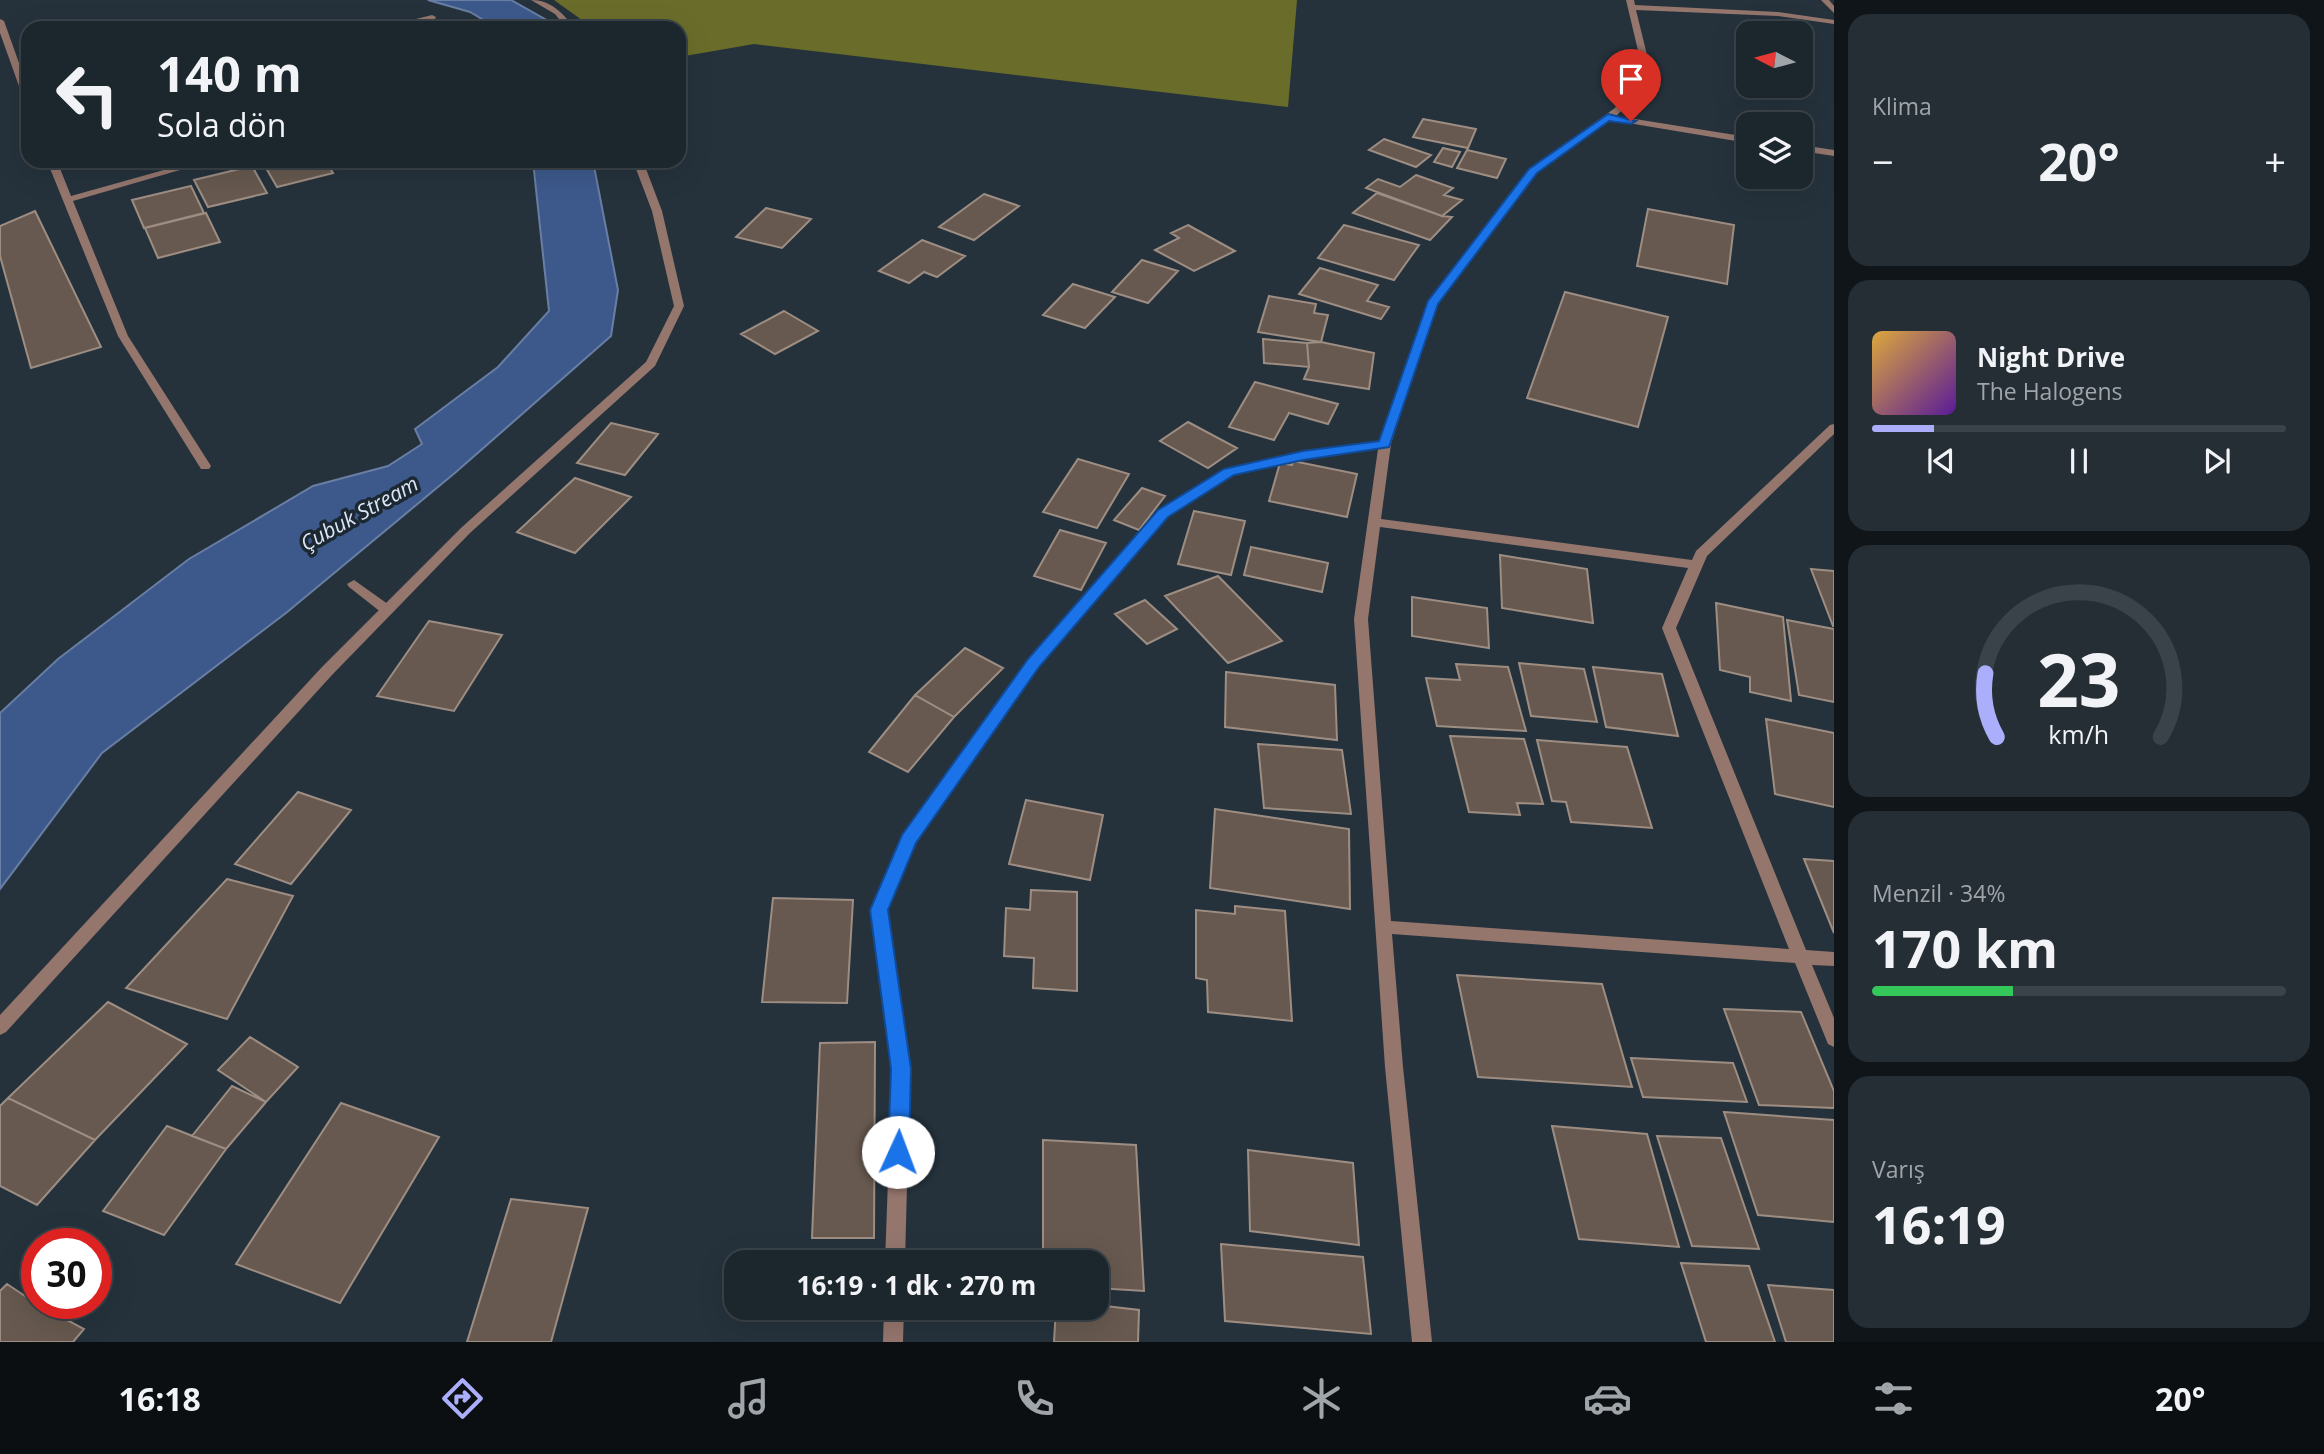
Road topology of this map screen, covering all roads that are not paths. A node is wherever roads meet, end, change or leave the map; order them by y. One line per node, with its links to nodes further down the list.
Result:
1 (535, 0): 8 (street)
2 (1825, 0): 4 (street)
3 (1630, 3): 9 (street); 11 (street)
4 (1834, 11)
5 (432, 17): 7 (street)
6 (0, 21): 10 (street)
7 (415, 21)
8 (565, 21)
9 (1834, 22)
10 (21, 80)
11 (1608, 117): 12 (street); 20 (street)
12 (1736, 137)
13 (1813, 150): 14 (street)
14 (1834, 153)
15 (55, 168): 18 (street)
16 (181, 168): 18 (street)
17 (641, 168): 25 (street)
18 (67, 200): 21 (street)
19 (1834, 428): 23 (street)
20 (1385, 444): 22 (street); 31 (street)
21 (205, 466)
22 (1374, 522): 23 (street); 26 (street)
23 (1696, 565): 27 (street)
24 (354, 584): 25 (street)
25 (387, 610): 29 (street)
26 (1384, 927): 27 (street); 34 (street)
27 (1802, 956): 28 (street); 30 (street)
28 (1834, 958)
29 (0, 1027)
30 (1834, 1039)
31 (895, 1250)
32 (894, 1320): 33 (street)
33 (893, 1342)
34 (1422, 1342)

